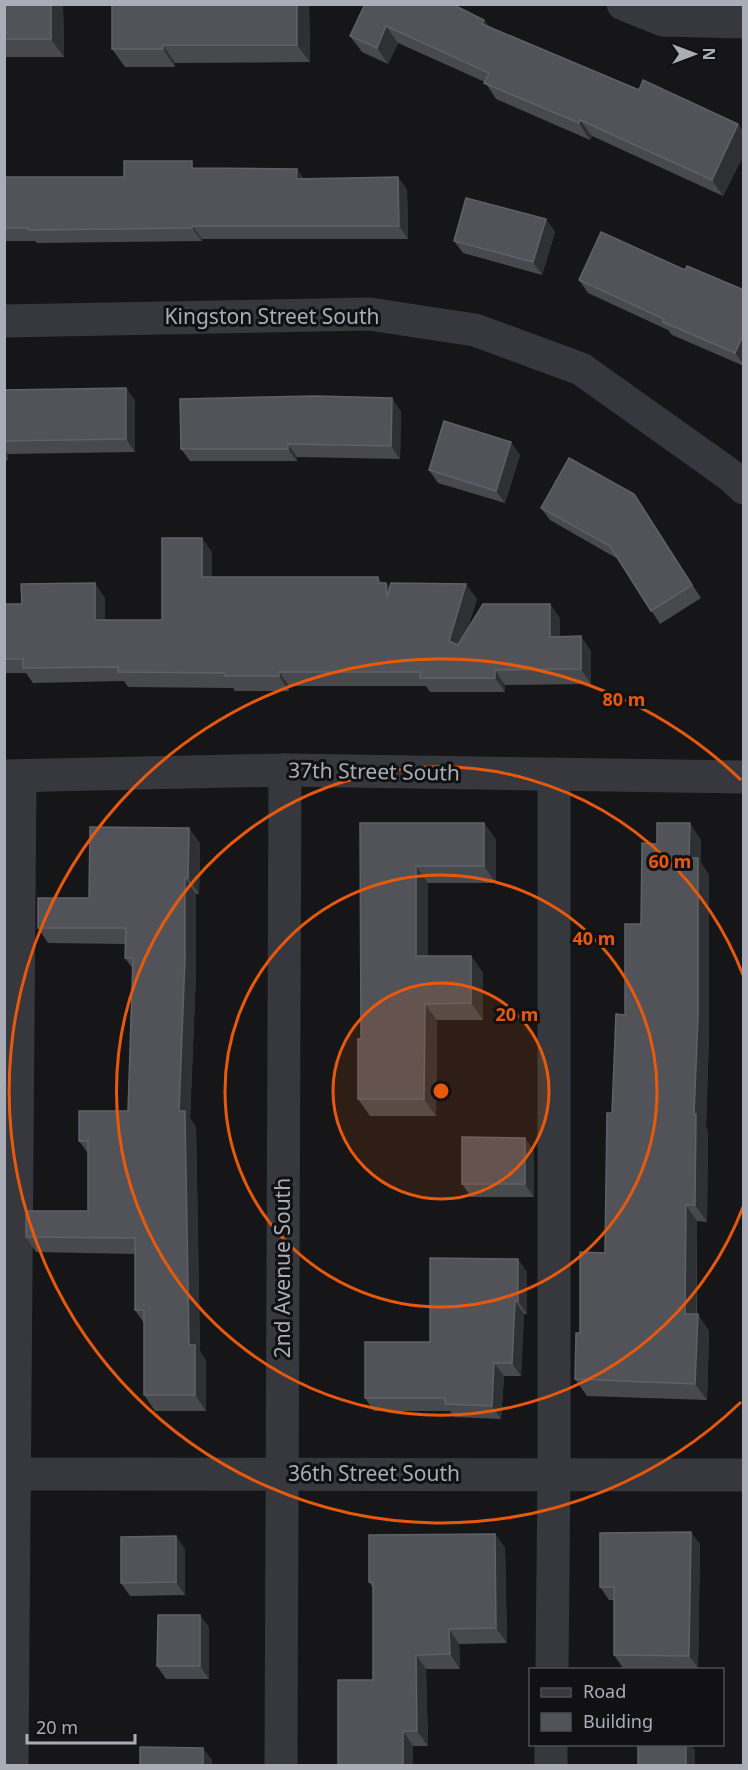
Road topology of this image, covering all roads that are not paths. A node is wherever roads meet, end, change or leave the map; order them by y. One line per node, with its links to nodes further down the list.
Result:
1 (623, 4): 2 (street)
2 (744, 22)
3 (4, 321): 4 (street, Kingston Street South)
4 (744, 488)
5 (285, 770): 6 (street, 37th Street South); 7 (street, 37th Street South); 10 (street, 2nd Avenue South)
6 (554, 774): 8 (street, 37th Street South); 11 (street)
7 (12, 776): 9 (street)
8 (744, 777)
9 (9, 1474): 10 (street, 36th Street South); 15 (street)
10 (282, 1474): 11 (street, 36th Street South); 16 (street, 2nd Avenue South)
11 (554, 1475): 12 (street, 36th Street South); 13 (street)
12 (744, 1475)
13 (552, 1668)
14 (551, 1746): 17 (street)
15 (12, 1766)
16 (281, 1766)
17 (551, 1766)

